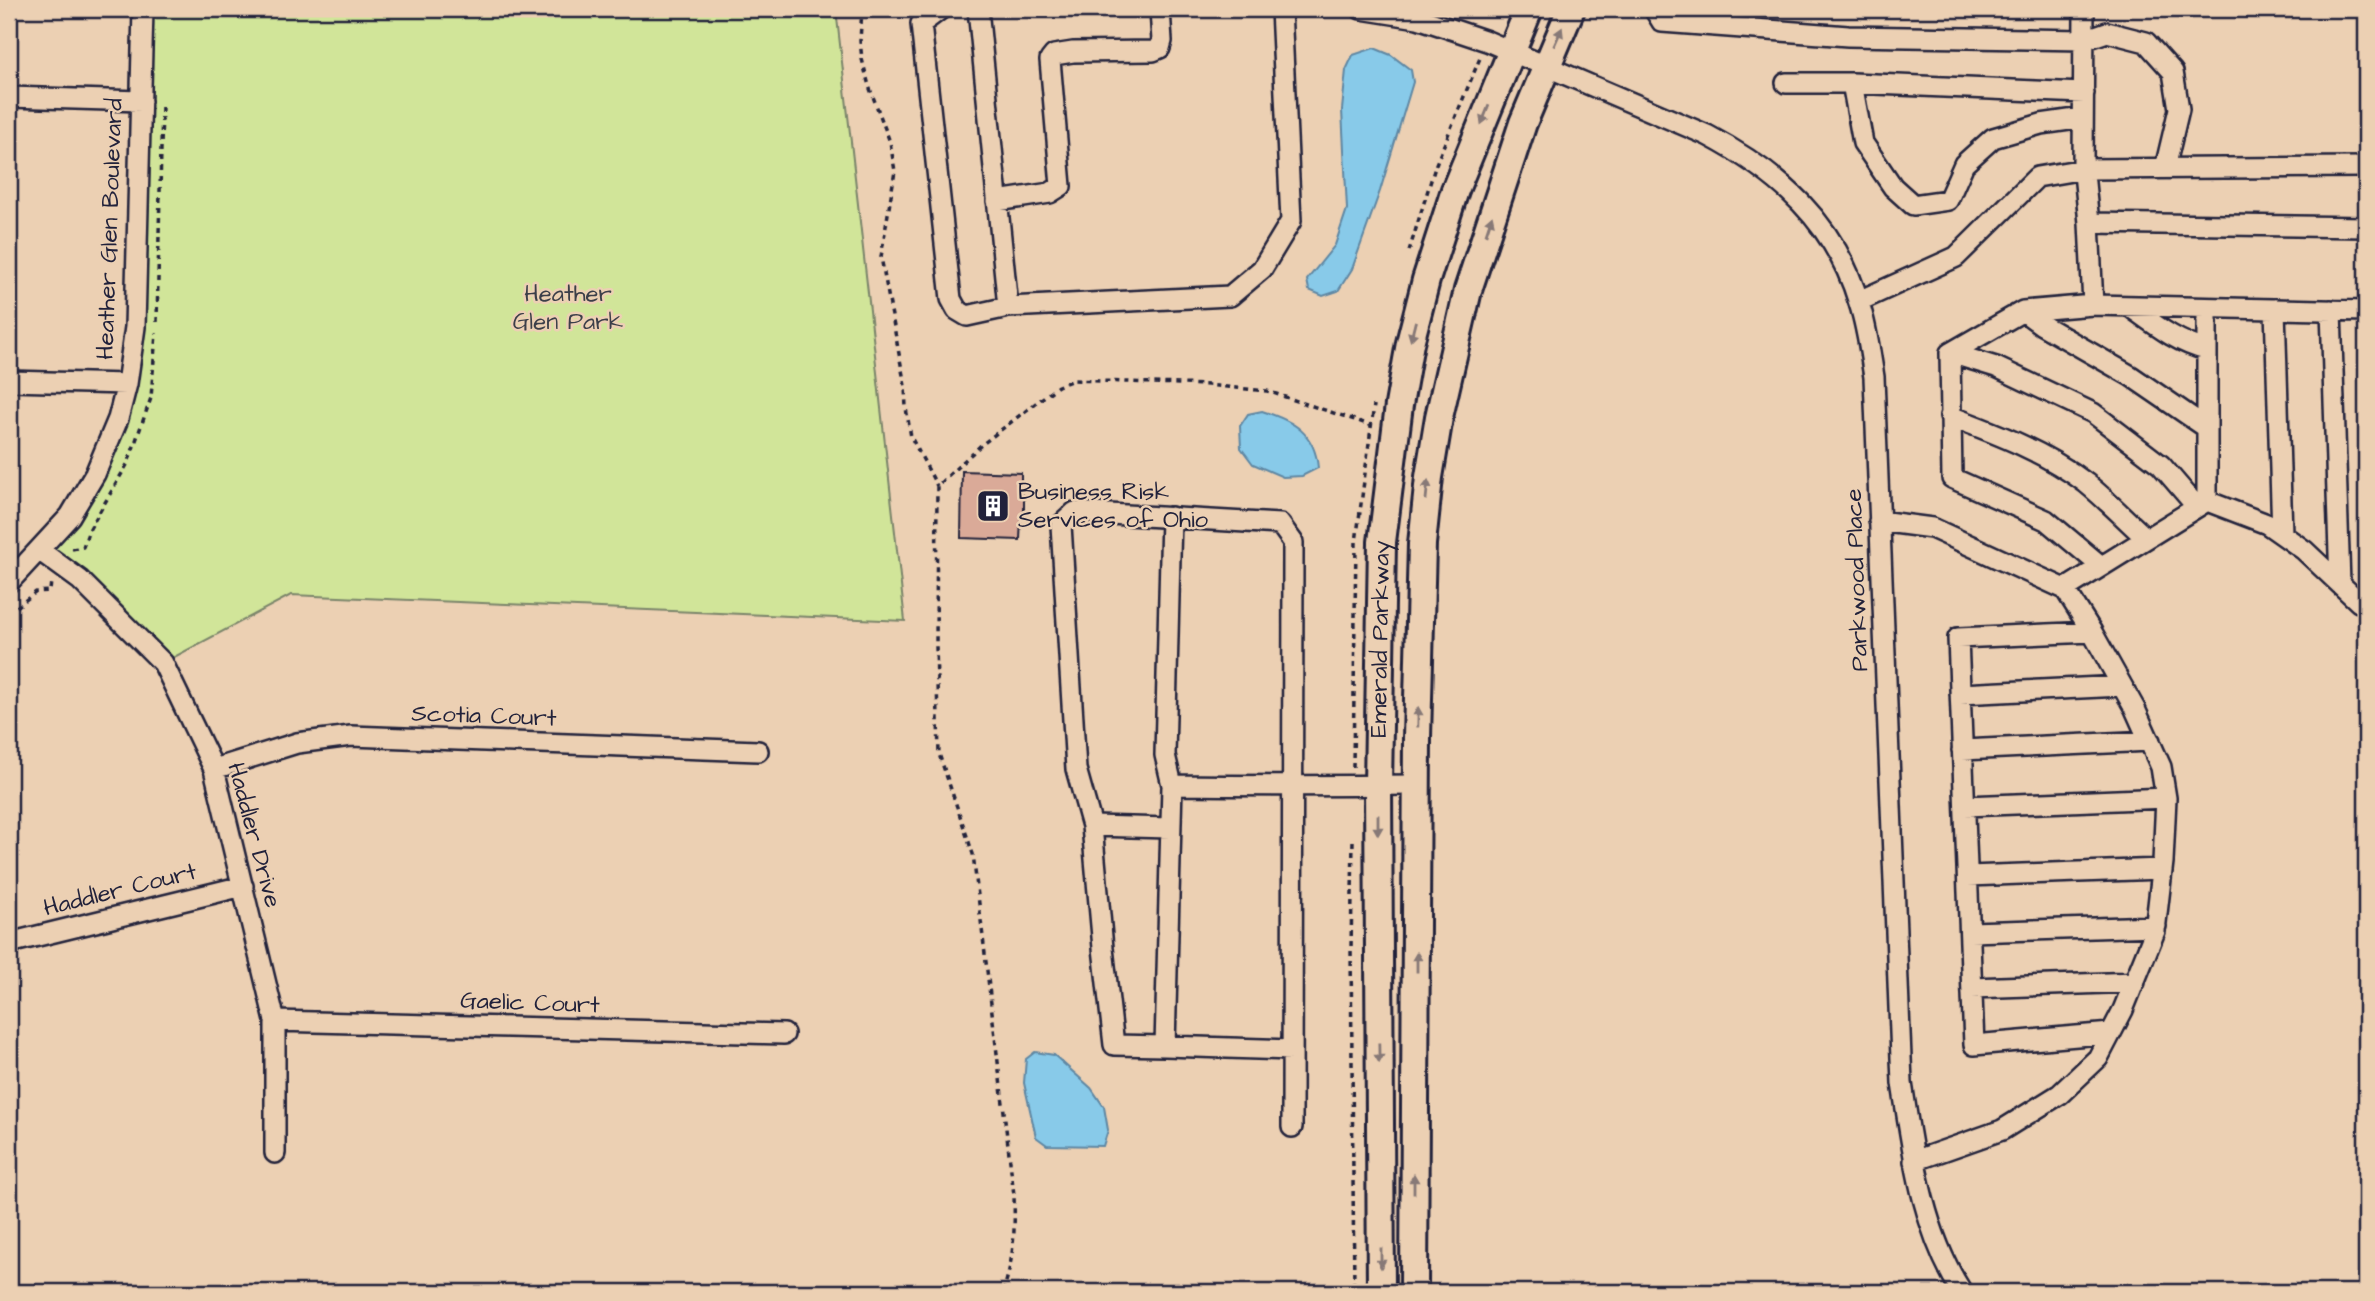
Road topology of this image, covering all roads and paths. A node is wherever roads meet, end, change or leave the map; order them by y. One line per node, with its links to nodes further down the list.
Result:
1 (143, 9): 19 (street, Heather Glen Boulevard)
2 (862, 9): 43 (path)
3 (941, 9): 30 (street)
4 (978, 9): 24 (street)
5 (1160, 9): 24 (street)
6 (1281, 9): 30 (street)
7 (1361, 9): 13 (street, Parkwood Place)
8 (1529, 9): 13 (main road, Emerald Parkway)
9 (1571, 9): 14 (main road, Emerald Parkway, one-way to 9)
10 (1654, 9): 12 (street)
11 (2084, 9): 12 (street)
12 (2084, 40): 17 (street); 22 (street)
13 (1511, 52): 14 (street, Parkwood Place); 67 (main road, Emerald Parkway, one-way to 67)
14 (1545, 65): 27 (street, Parkwood Place); 65 (main road, Emerald Parkway, one-way to 14)
15 (1786, 83): 16 (street)
16 (1852, 83): 17 (street); 20 (street)
17 (2084, 93): 20 (street)
18 (9, 97): 19 (street)
19 (141, 101): 39 (street, Heather Glen Boulevard)
20 (2083, 118): 23 (street)
21 (2366, 167): 22 (street)
22 (2165, 168): 23 (street)
23 (2084, 169): 25 (street); 27 (street)
24 (997, 201): 30 (street)
25 (2089, 223): 26 (street); 28 (street)
26 (2366, 227)
27 (1859, 301): 46 (street, Parkwood Place)
28 (2093, 305): 29 (street); 34 (street)
29 (2129, 306): 31 (street); 36 (street)
30 (1008, 307)
31 (2207, 308): 32 (street); 36 (street)
32 (2275, 309): 33 (street); 47 (street)
33 (2331, 310): 35 (street); 52 (street)
34 (2023, 311): 37 (street); 42 (street)
35 (2366, 311)
36 (2207, 350): 42 (street)
37 (1950, 353): 40 (street); 44 (street)
38 (9, 381): 39 (street)
39 (127, 384): 49 (street, Heather Glen Boulevard)
40 (1950, 416): 48 (street); 50 (street)
41 (1370, 425): 43 (path)
42 (2207, 428): 44 (street)
43 (937, 486): 88 (path)
44 (2202, 504): 47 (street); 48 (street)
45 (1171, 517): 64 (street); 66 (street); 70 (street)
46 (1880, 521): 53 (street); 87 (street, Parkwood Place)
47 (2282, 534): 52 (street)
48 (2147, 538): 50 (street)
49 (39, 550): 51 (street, Heather Glen Boulevard); 63 (street, Haddler Drive)
50 (2101, 566): 53 (street)
51 (9, 582)
52 (2340, 584): 55 (street)
53 (2065, 589): 57 (street)
54 (50, 591): 56 (path)
55 (2366, 601)
56 (9, 613)
57 (2092, 632): 58 (street); 59 (street)
58 (2122, 686): 59 (street); 60 (street)
59 (1960, 694): 61 (street)
60 (2150, 741): 61 (street); 68 (street)
61 (1962, 750): 69 (street)
62 (758, 751): 63 (street, Scotia Court)
63 (214, 769): 74 (street, Haddler Drive)
64 (1172, 785): 66 (street); 71 (street)
65 (1417, 785): 67 (street); 90 (main road, Emerald Parkway, one-way to 65)
66 (1292, 786): 67 (street); 84 (street)
67 (1378, 786): 89 (main road, Emerald Parkway, one-way to 89)
68 (2166, 798): 69 (street); 72 (street)
69 (1965, 806): 73 (street)
70 (1092, 826): 71 (street); 83 (street)
71 (1170, 828): 83 (street)
72 (2162, 869): 73 (street); 75 (street)
73 (1968, 876): 76 (street)
74 (243, 886): 77 (street, Haddler Court); 80 (street, Haddler Drive)
75 (2156, 926): 76 (street); 78 (street)
76 (1970, 932): 79 (street)
77 (9, 943)
78 (2135, 982): 79 (street); 81 (street)
79 (1972, 988): 81 (street)
80 (275, 1021): 82 (street, Gaelic Court); 86 (street, Haddler Drive)
81 (2111, 1033): 87 (street)
82 (784, 1034)
83 (1165, 1046): 84 (street)
84 (1292, 1050): 85 (street)
85 (1292, 1127)
86 (275, 1153)
87 (1914, 1161): 91 (street, Parkwood Place)
88 (1003, 1292)
89 (1381, 1292)
90 (1414, 1292)
91 (1962, 1292)

